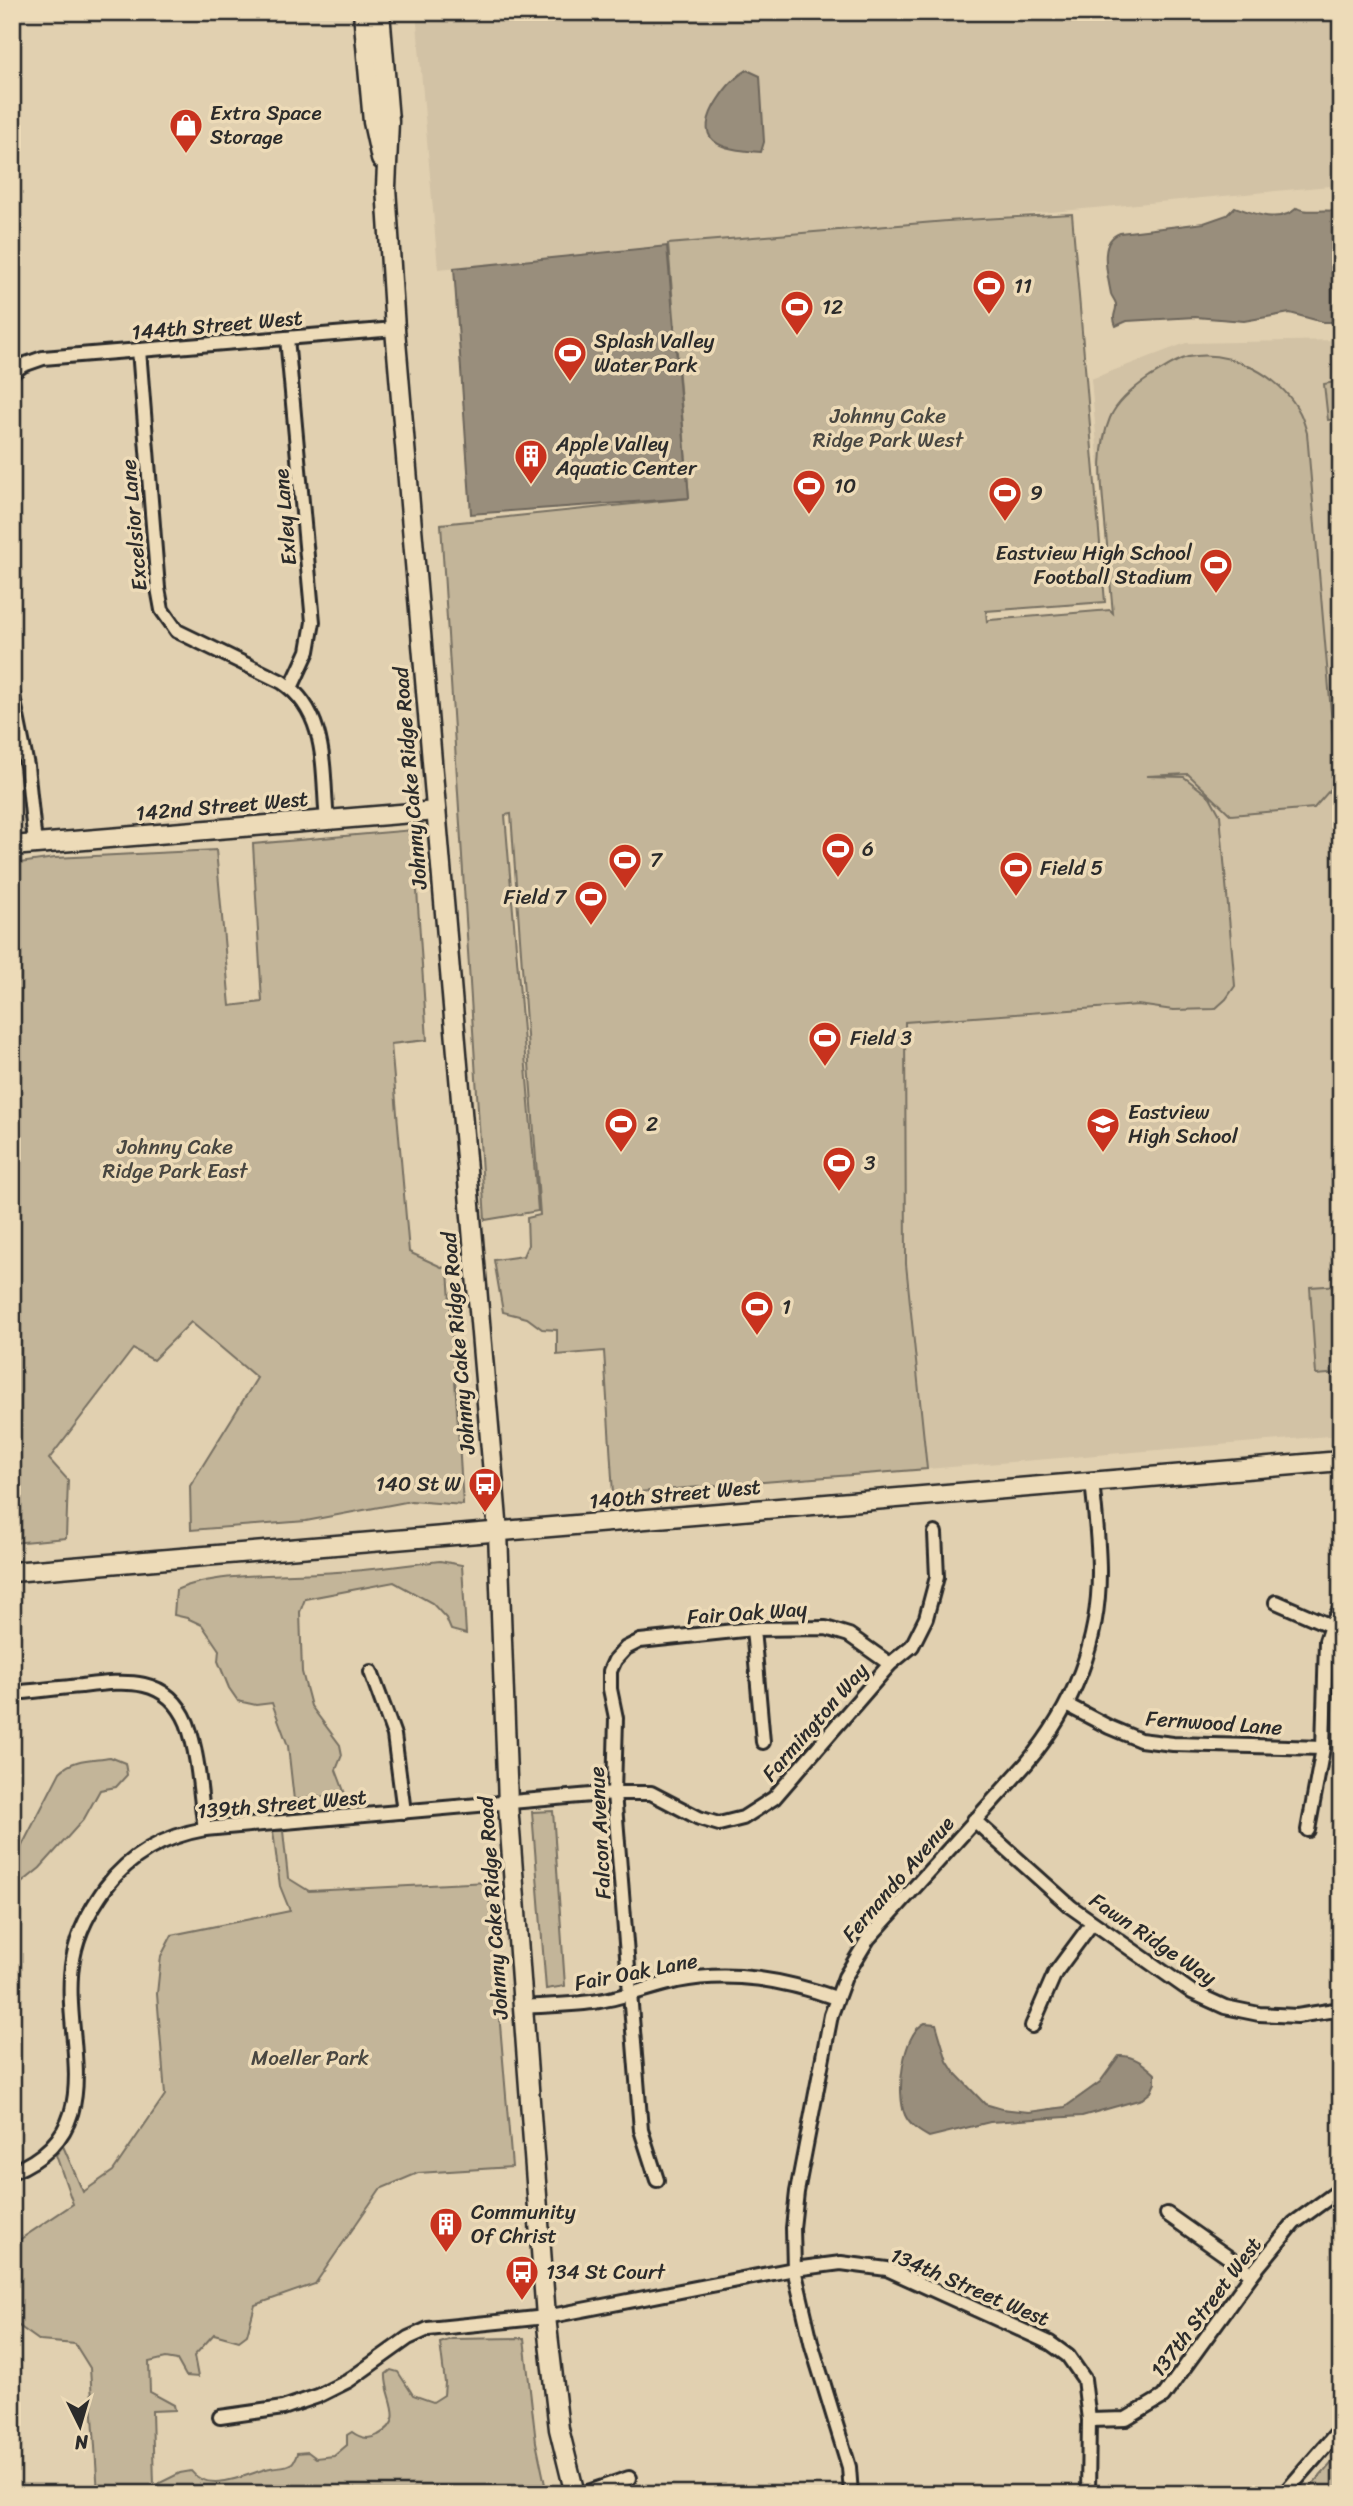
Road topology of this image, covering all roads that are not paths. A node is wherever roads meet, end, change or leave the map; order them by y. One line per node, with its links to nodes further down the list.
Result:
1 (363, 12): 3 (street, Johnny Cake Ridge Road)
2 (380, 12): 3 (street, Johnny Cake Ridge Road)
3 (386, 187): 4 (street, Johnny Cake Ridge Road)
4 (395, 329): 5 (street, 144th Street West); 10 (street, Johnny Cake Ridge Road)
5 (287, 338): 6 (street, 144th Street West); 8 (street, Exley Lane)
6 (139, 351): 7 (street, 144th Street West); 8 (street, Excelsior Lane)
7 (12, 373)
8 (291, 688): 11 (street, Excelsior Lane)
9 (12, 691): 12 (street)
10 (436, 811): 11 (street, 142nd Street West); 16 (street, Johnny Cake Ridge Road)
11 (327, 821): 12 (street, 142nd Street West)
12 (35, 844): 13 (street, 142nd Street West)
13 (12, 846)
14 (1341, 1461): 15 (street, 140th Street West)
15 (1092, 1481): 16 (street, 140th Street West); 27 (street, Fernando Avenue)
16 (498, 1532): 18 (street, 140th Street West); 31 (street, Johnny Cake Ridge Road)
17 (935, 1533): 23 (street, Farmington Way)
18 (12, 1572)
19 (1276, 1602): 21 (street)
20 (1341, 1607): 21 (street)
21 (1331, 1626): 29 (street)
22 (753, 1629): 23 (street, Fair Oak Way); 24 (street, Fair Oak Way); 28 (street)
23 (890, 1664): 30 (street, Farmington Way)
24 (610, 1671): 30 (street, Falcon Avenue)
25 (371, 1672): 32 (street)
26 (12, 1693): 34 (street)
27 (1067, 1705): 29 (street, Fernwood Lane); 33 (street, Fernando Avenue)
28 (762, 1742)
29 (1323, 1748): 35 (street)
30 (614, 1794): 31 (street, Farmington Way); 37 (street, Falcon Avenue)
31 (508, 1804): 32 (street, 139th Street West); 39 (street, Johnny Cake Ridge Road)
32 (404, 1812): 34 (street, 139th Street West)
33 (974, 1820): 36 (street, Fawn Ridge Way); 38 (street, Fernando Avenue)
34 (205, 1829): 42 (street, 139th Street West)
35 (1308, 1830)
36 (1092, 1923): 40 (street, Fawn Ridge Way); 41 (street)
37 (630, 1993): 38 (street, Fair Oak Lane); 39 (street, Fair Oak Lane); 43 (street, Falcon Avenue)
38 (836, 1998): 46 (street, Fernando Avenue)
39 (523, 2007): 48 (street, Johnny Cake Ridge Road)
40 (1341, 2009)
41 (1032, 2026)
42 (12, 2172)
43 (657, 2179)
44 (1341, 2189): 47 (street, 137th Street West)
45 (1167, 2214): 47 (street)
46 (794, 2269): 48 (street, 134th Street West); 50 (street, 134th Street West); 55 (street, Fernando Avenue)
47 (1252, 2274): 50 (street, 137th Street West)
48 (546, 2317): 49 (street, 134th Street West); 53 (street, Johnny Cake Ridge Road)
49 (220, 2417)
50 (1089, 2420): 56 (street, 134th Street West)
51 (1341, 2428): 57 (street)
52 (629, 2478): 54 (street)
53 (575, 2494)
54 (582, 2494)
55 (851, 2494)
56 (1088, 2494)
57 (1284, 2494)

